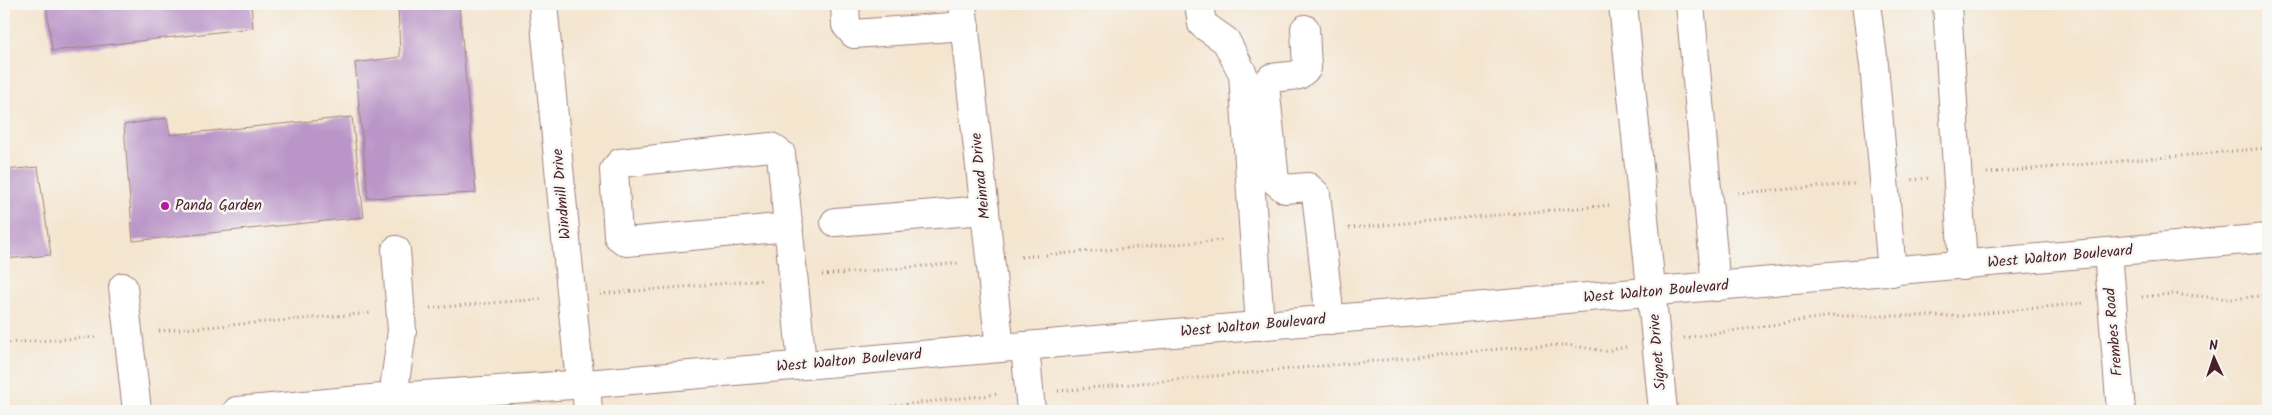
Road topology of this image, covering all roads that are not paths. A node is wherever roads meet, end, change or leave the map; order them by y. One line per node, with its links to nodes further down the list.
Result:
1 (543, 4): 25 (main road, Windmill Drive)
2 (844, 4): 8 (main road)
3 (1199, 4): 22 (main road)
4 (1623, 4): 20 (main road, Signet Drive)
5 (1690, 4): 19 (main road)
6 (1866, 4): 17 (main road)
7 (1947, 4): 16 (main road)
8 (963, 15): 10 (main road, Meinrad Drive)
9 (1305, 29): 21 (main road)
10 (985, 210): 11 (main road); 23 (main road, Meinrad Drive)
11 (835, 222)
12 (789, 227): 12 (main road); 24 (main road)
13 (2268, 238): 15 (main road, West Walton Boulevard)
14 (396, 250): 27 (main road)
15 (2108, 252): 16 (main road, West Walton Boulevard); 32 (main road, Frembes Road)
16 (1964, 266): 17 (main road, West Walton Boulevard)
17 (1892, 272): 19 (main road, West Walton Boulevard)
18 (123, 287): 28 (main road)
19 (1716, 287): 20 (main road, West Walton Boulevard)
20 (1653, 292): 21 (main road, West Walton Boulevard); 31 (main road, Signet Drive)
21 (1330, 320): 22 (main road, West Walton Boulevard)
22 (1260, 326): 23 (main road, West Walton Boulevard)
23 (1012, 347): 24 (main road, West Walton Boulevard); 26 (main road, Meinrad Drive)
24 (802, 364): 25 (main road, West Walton Boulevard)
25 (583, 383): 27 (main road, West Walton Boulevard); 30 (main road, Windmill Drive)
26 (1030, 402)
27 (393, 404): 29 (main road, West Walton Boulevard)
28 (137, 411)
29 (237, 411)
30 (588, 411)
31 (1663, 411)
32 (2121, 411)

